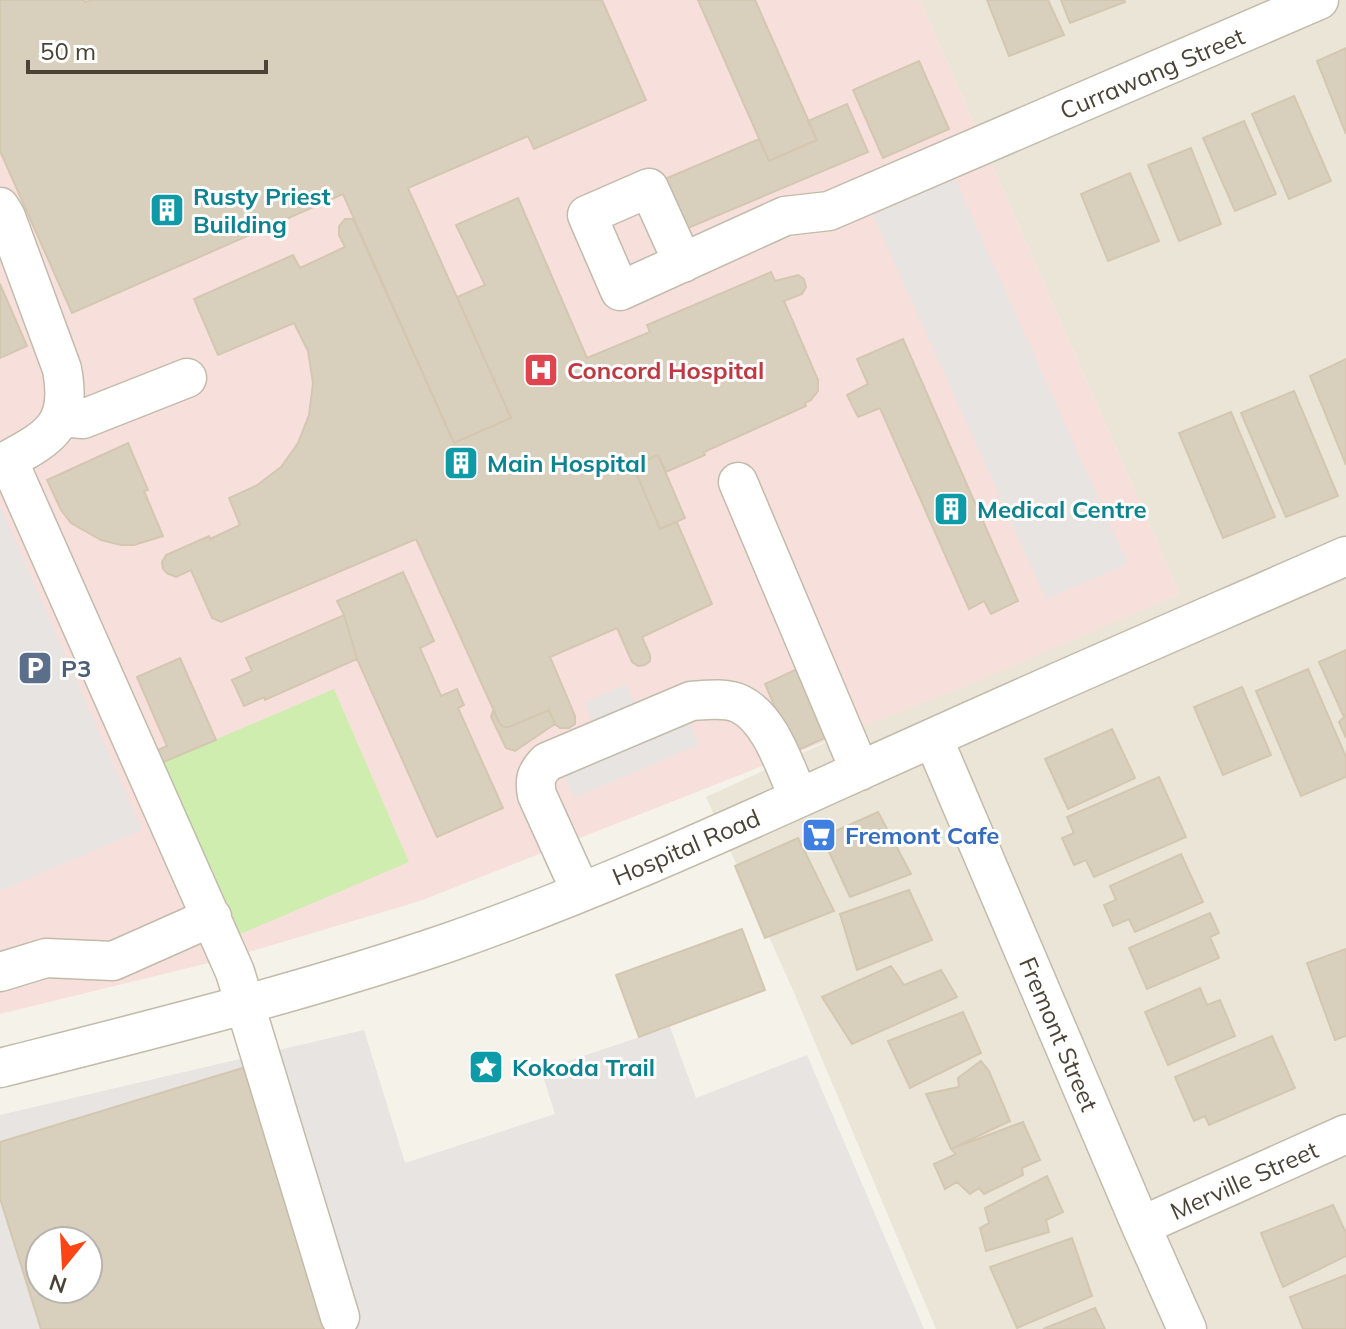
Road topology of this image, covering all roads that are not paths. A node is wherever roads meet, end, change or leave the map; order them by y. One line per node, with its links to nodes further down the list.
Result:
1 (1319, 0): 3 (street, Currawang Street)
2 (0, 207): 5 (street)
3 (683, 263)
4 (187, 378): 5 (street)
5 (62, 417): 12 (street)
6 (738, 482): 9 (street)
7 (1346, 556): 8 (street, Hospital Road)
8 (933, 738): 9 (street, Hospital Road); 17 (street, Fremont Street)
9 (860, 771): 10 (street, Hospital Road)
10 (799, 798): 11 (street, Hospital Road); 11 (street)
11 (581, 892): 14 (street, Hospital Road)
12 (212, 917): 13 (street); 14 (street)
13 (0, 972)
14 (246, 1005): 15 (street, Hospital Road); 18 (street)
15 (0, 1068)
16 (1346, 1134): 17 (street, Merville Street)
17 (1141, 1226): 19 (street, Fremont Street)
18 (340, 1317)
19 (1187, 1329)

